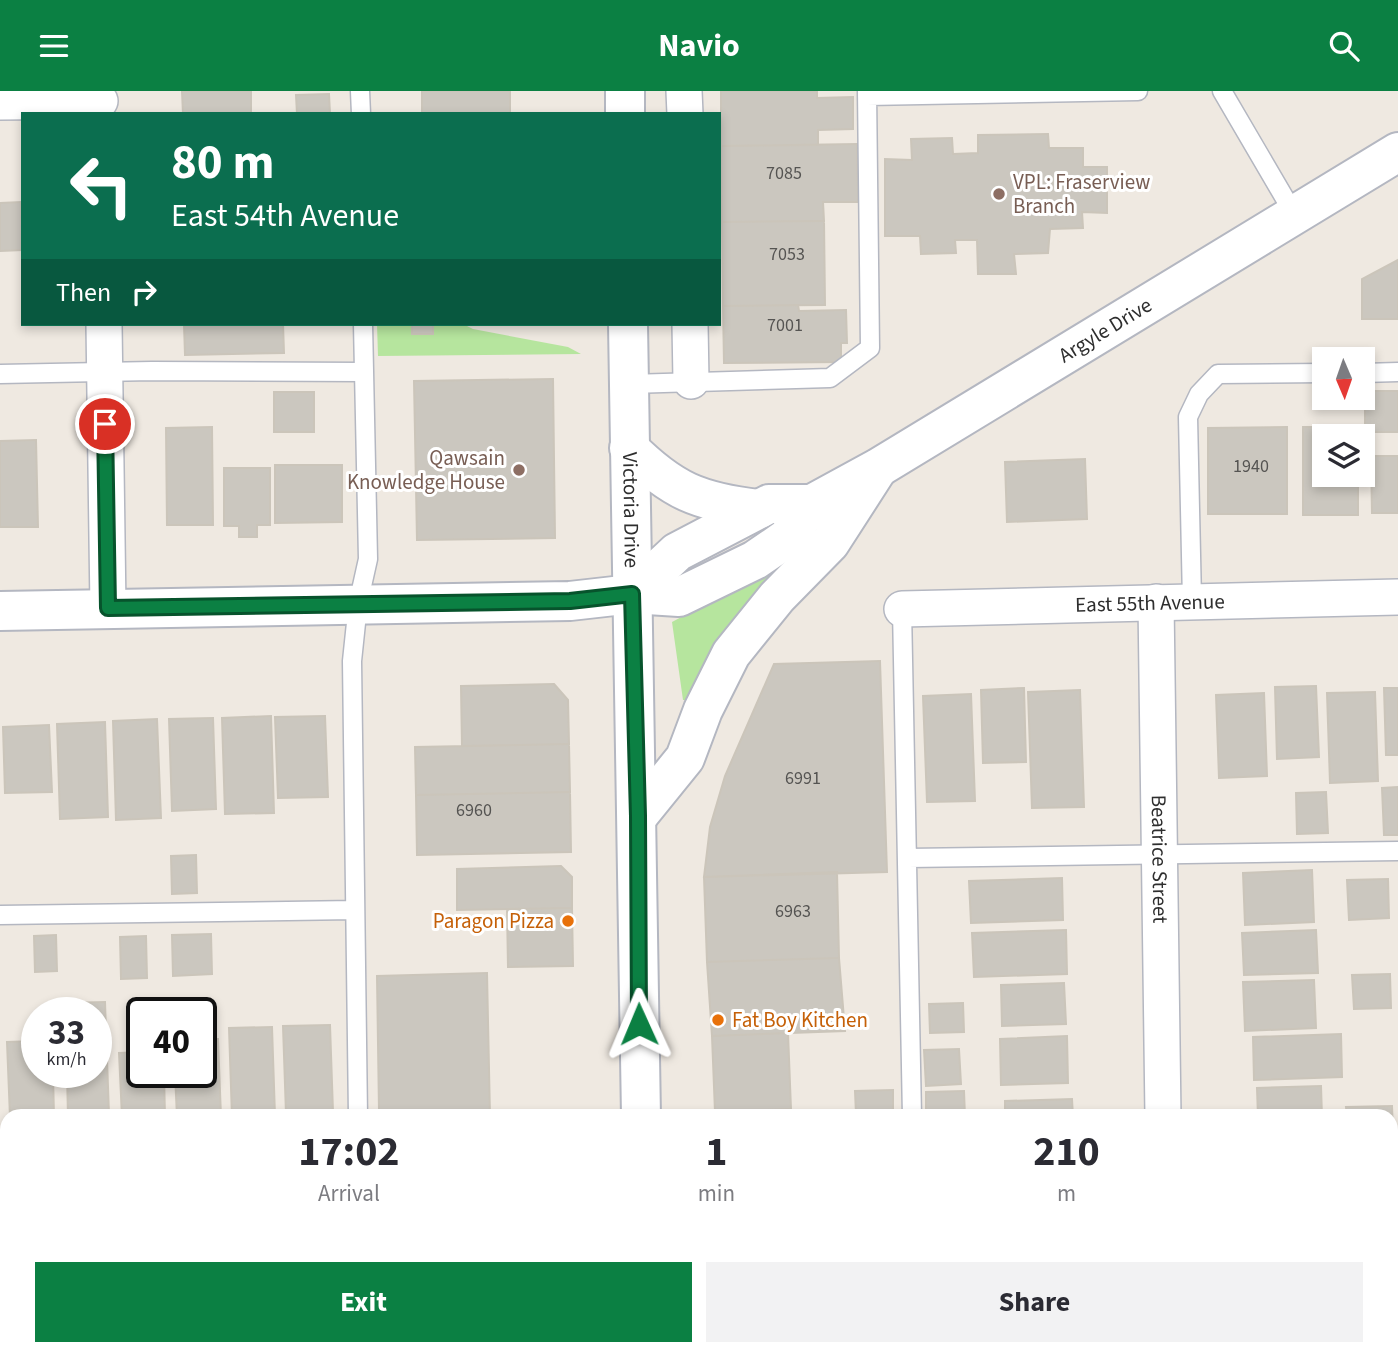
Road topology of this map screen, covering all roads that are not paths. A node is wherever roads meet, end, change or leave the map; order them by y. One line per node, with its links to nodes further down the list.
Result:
1 (360, 91): 9 (lane)
2 (625, 91): 10 (street)
3 (684, 91): 11 (street)
4 (1138, 91): 6 (lane)
5 (1222, 91): 13 (lane)
6 (867, 94): 24 (lane)
7 (0, 102): 8 (street)
8 (100, 102)
9 (361, 112)
10 (625, 112)
11 (685, 112)
12 (1398, 152): 13 (street, Argyle Drive)
13 (1294, 213): 27 (street, Argyle Drive)
14 (104, 326): 20 (street)
15 (363, 326): 18 (lane)
16 (628, 326): 25 (street, Victoria Drive)
17 (690, 326): 24 (street)
18 (363, 372): 20 (lane); 34 (lane)
19 (1398, 372): 22 (lane)
20 (105, 373): 23 (lane); 35 (street)
21 (1312, 373): 32 (lane)
22 (1376, 373)
23 (0, 374)
24 (691, 381): 25 (lane)
25 (629, 384): 26 (street, Victoria Drive)
26 (629, 448): 29 (street); 30 (street, Victoria Drive)
27 (878, 468): 28 (street, Argyle Drive); 38 (street)
28 (812, 504): 29 (street, Argyle Drive); 30 (street, Argyle Drive)
29 (759, 509): 30 (street, Argyle Drive)
30 (632, 594): 34 (street); 38 (street, Victoria Drive)
31 (1398, 597): 32 (street, East 55th Avenue)
32 (1192, 601): 33 (street, East 55th Avenue)
33 (1156, 602): 36 (street, East 55th Avenue); 40 (street, Beatrice Street)
34 (358, 604): 35 (street); 42 (lane)
35 (108, 608): 37 (street)
36 (902, 609): 41 (lane)
37 (0, 611)
38 (638, 816): 45 (street, Victoria Drive)
39 (1398, 851): 40 (lane)
40 (1160, 853): 41 (lane); 47 (street, Beatrice Street)
41 (908, 858): 46 (lane)
42 (354, 910): 43 (lane); 44 (lane)
43 (0, 915)
44 (358, 1109)
45 (641, 1109)
46 (912, 1109)
47 (1163, 1109)

